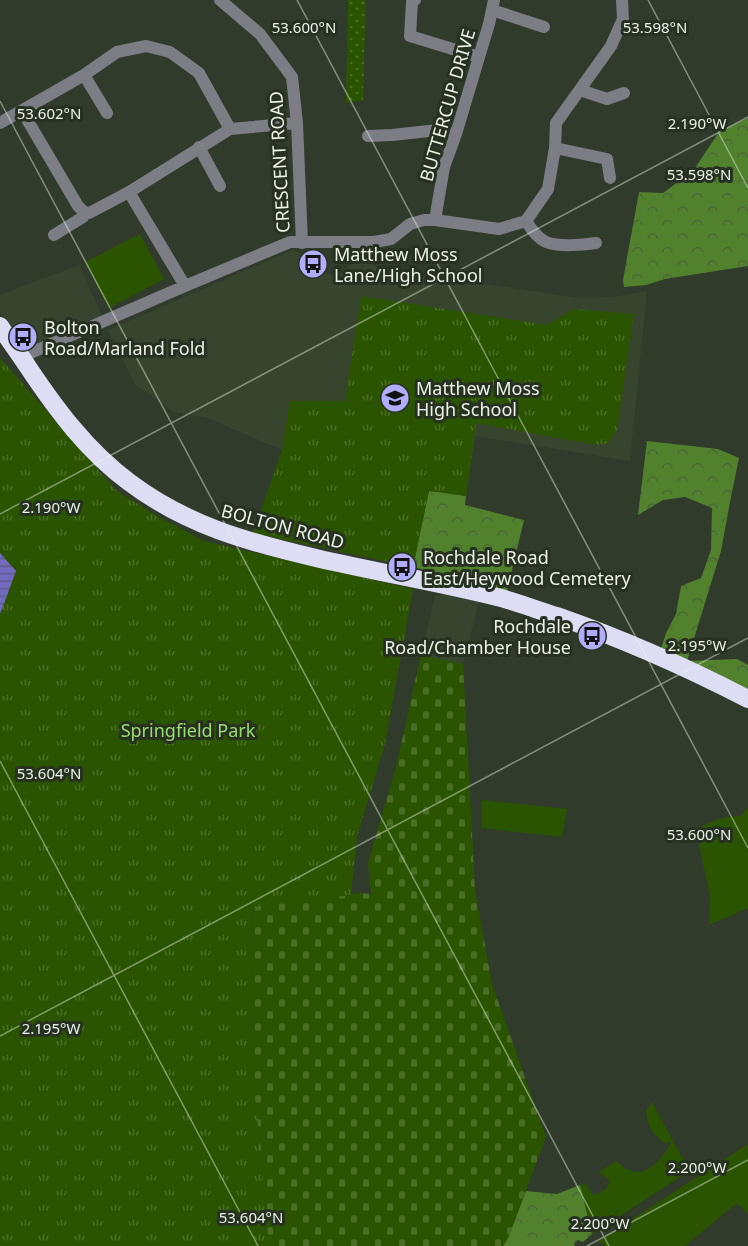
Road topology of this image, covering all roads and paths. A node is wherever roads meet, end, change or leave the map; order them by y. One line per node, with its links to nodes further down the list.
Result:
1 (221, 0): 13 (street, CRESCENT ROAD)
2 (416, 0): 6 (street)
3 (622, 0): 8 (street)
4 (493, 5): 5 (street); 6 (street, BUTTERCUP DRIVE)
5 (544, 27)
6 (480, 57): 15 (street, BUTTERCUP DRIVE)
7 (84, 75): 10 (street); 11 (street); 14 (street)
8 (580, 90): 9 (street); 18 (street)
9 (624, 93)
10 (22, 111): 12 (street); 22 (street)
11 (107, 113)
12 (0, 123)
13 (297, 123): 14 (street); 26 (street, CRESCENT ROAD)
14 (230, 129): 17 (street)
15 (456, 134): 16 (street); 23 (street, BUTTERCUP DRIVE)
16 (368, 136)
17 (199, 147): 20 (street); 21 (street)
18 (555, 148): 19 (street); 24 (street)
19 (610, 178)
20 (220, 186)
21 (129, 192): 22 (street); 28 (street)
22 (84, 212): 25 (street)
23 (435, 220): 24 (street); 26 (street)
24 (526, 221): 27 (street)
25 (54, 235)
26 (302, 243): 28 (street)
27 (596, 243)
28 (185, 286): 30 (street)
29 (0, 326): 30 (highway, BOLTON ROAD)
30 (21, 357): 31 (highway, BOLTON ROAD)
31 (748, 699)

